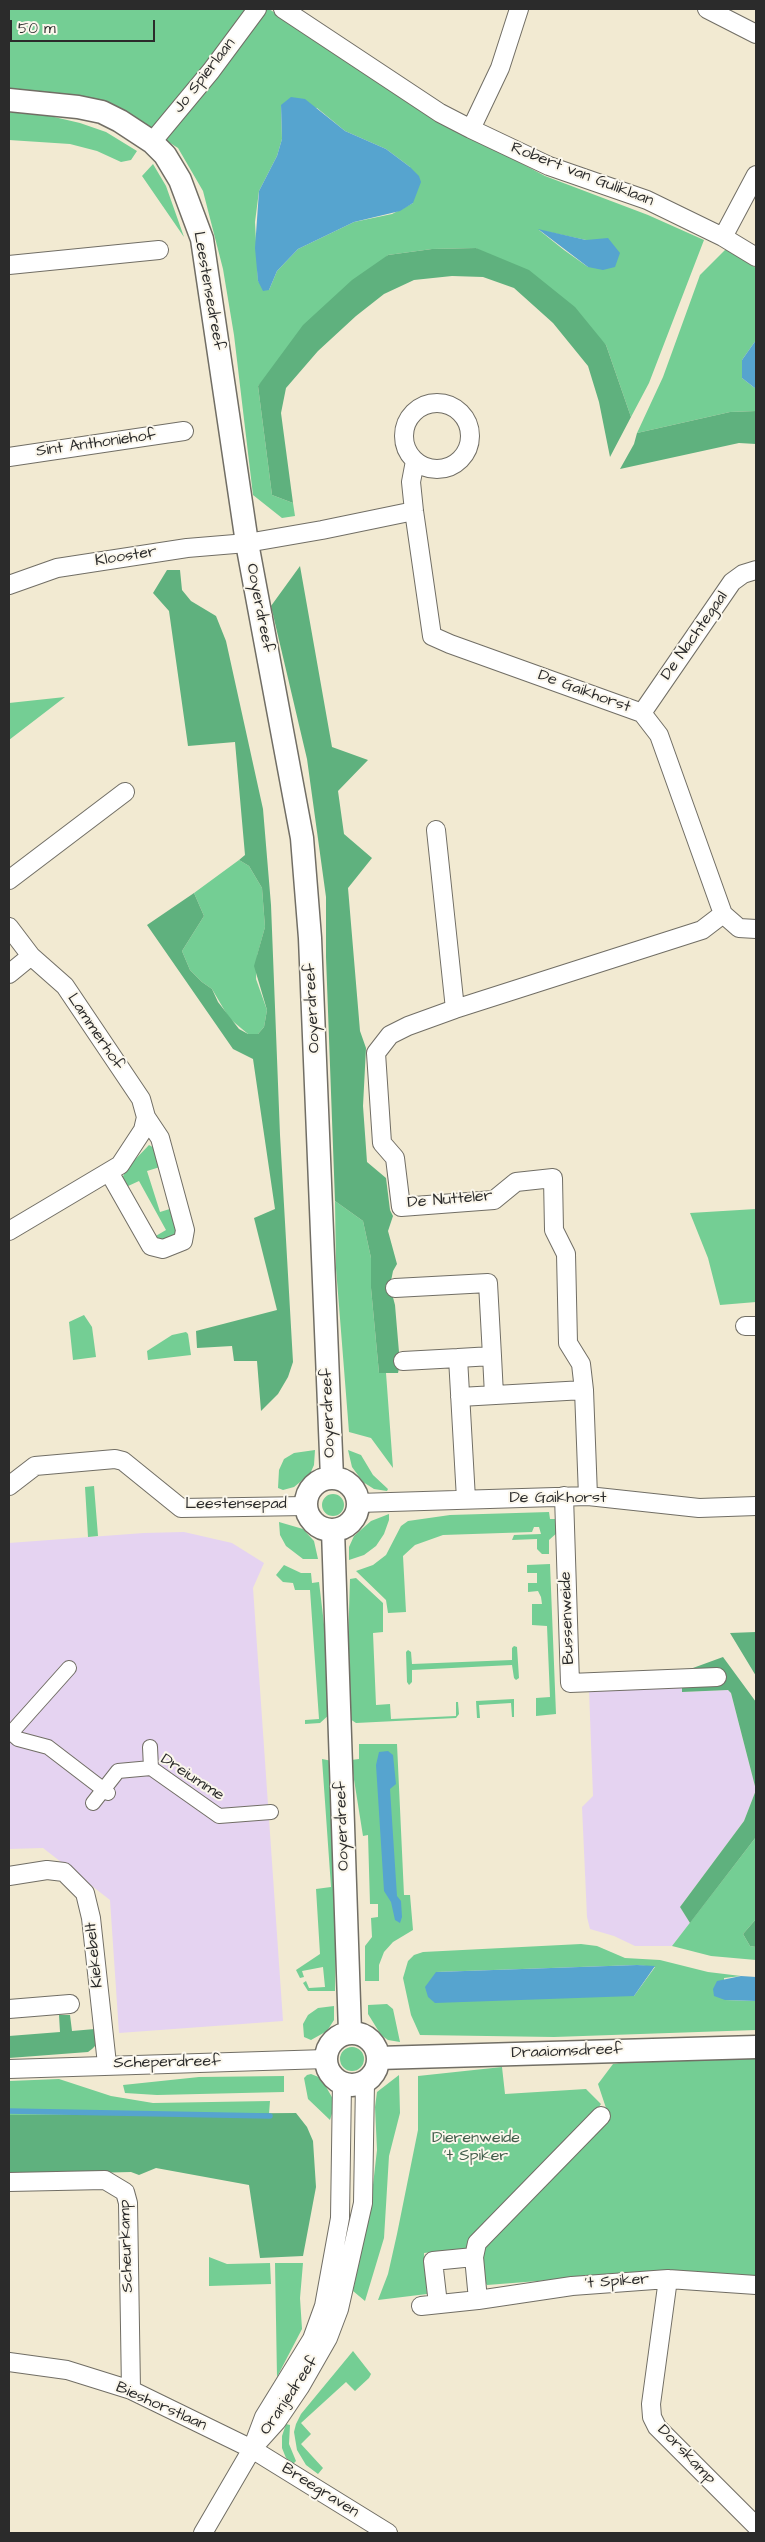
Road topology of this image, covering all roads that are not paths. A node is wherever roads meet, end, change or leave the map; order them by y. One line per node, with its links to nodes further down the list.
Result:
1 (257, 9): 8 (street, Jo Spierlaan)
2 (283, 9): 7 (street, Robert van Guliklaan)
3 (519, 9): 7 (street)
4 (707, 9): 5 (street)
5 (756, 34)
6 (9, 100): 8 (street, Leestensedreef)
7 (471, 129): 10 (street, Robert van Guliklaan)
8 (152, 142): 18 (street, Leestensedreef)
9 (756, 175): 10 (street)
10 (723, 237): 12 (street, Robert van Guliklaan)
11 (159, 250): 13 (street)
12 (756, 257)
13 (9, 265)
14 (184, 431): 15 (street, Sint Anthoniehof)
15 (9, 457)
16 (415, 461): 17 (street, De Gaikhorst)
17 (414, 511): 18 (street); 21 (street, De Gaikhorst)
18 (247, 543): 20 (street, Klooster); 41 (street, Ooyerdreef)
19 (756, 570): 21 (street, De Nachtegaal)
20 (9, 585)
21 (642, 713): 25 (street, De Gaikhorst)
22 (125, 792): 24 (street)
23 (436, 830): 30 (street)
24 (9, 880)
25 (723, 914): 27 (street); 30 (street, De Nutteler)
26 (9, 927): 28 (street, Lammerhof)
27 (756, 929)
28 (31, 956): 29 (street); 31 (street, Lammerhof)
29 (9, 974)
30 (455, 1009): 38 (street, De Nutteler)
31 (146, 1117): 32 (street); 32 (street, Lammerhof)
32 (109, 1172): 33 (street)
33 (9, 1231)
34 (395, 1288): 35 (street)
35 (492, 1356): 36 (street); 39 (street)
36 (458, 1358): 37 (street); 40 (street)
37 (403, 1361)
38 (584, 1390): 39 (street); 44 (street, De Nutteler)
39 (494, 1395): 40 (street)
40 (460, 1397): 45 (street)
41 (332, 1478): 46 (street); 47 (street)
42 (9, 1486): 47 (street, Leestensepad)
43 (564, 1496): 44 (street, De Gaikhorst); 45 (street, De Gaikhorst); 51 (street, Bussenweide)
44 (588, 1496): 48 (street, De Gaikhorst)
45 (466, 1499): 46 (street, De Gaikhorst)
46 (358, 1503): 49 (street)
47 (306, 1506): 49 (street)
48 (756, 1506)
49 (333, 1530): 61 (street, Ooyerdreef)
50 (69, 1668): 52 (street)
51 (716, 1677)
52 (10, 1732): 55 (street)
53 (150, 1747): 54 (street)
54 (151, 1768): 55 (street, Dreiumme); 57 (street, Dreiumme)
55 (105, 1792): 56 (street, Dreiumme)
56 (93, 1803)
57 (270, 1812)
58 (9, 1876): 65 (street, Kiekebelt)
59 (70, 2004): 60 (street)
60 (9, 2009)
61 (350, 2032): 63 (street); 64 (street)
62 (756, 2047): 63 (street, Draaiomsdreef)
63 (378, 2058): 68 (street)
64 (326, 2059): 65 (street, Scheperdreef); 67 (street)
65 (107, 2064): 66 (street, Scheperdreef)
66 (9, 2069)
67 (342, 2082): 68 (street); 77 (street, Oranjedreef)
68 (365, 2082): 77 (street, Oranjedreef)
69 (601, 2116): 71 (street)
70 (9, 2182): 76 (street, Scheurkamp)
71 (474, 2257): 74 (street); 74 (street, 't Spiker)
72 (668, 2279): 73 (street, 't Spiker); 74 (street, 't Spiker); 78 (street, Dorskamp)
73 (756, 2286)
74 (478, 2300)
75 (9, 2362): 76 (street, Bieshorstlaan)
76 (131, 2390): 77 (street, Bieshorstlaan)
77 (252, 2449): 79 (street); 80 (street, Breegraven)
78 (756, 2526)
79 (203, 2533)
80 (388, 2533)

